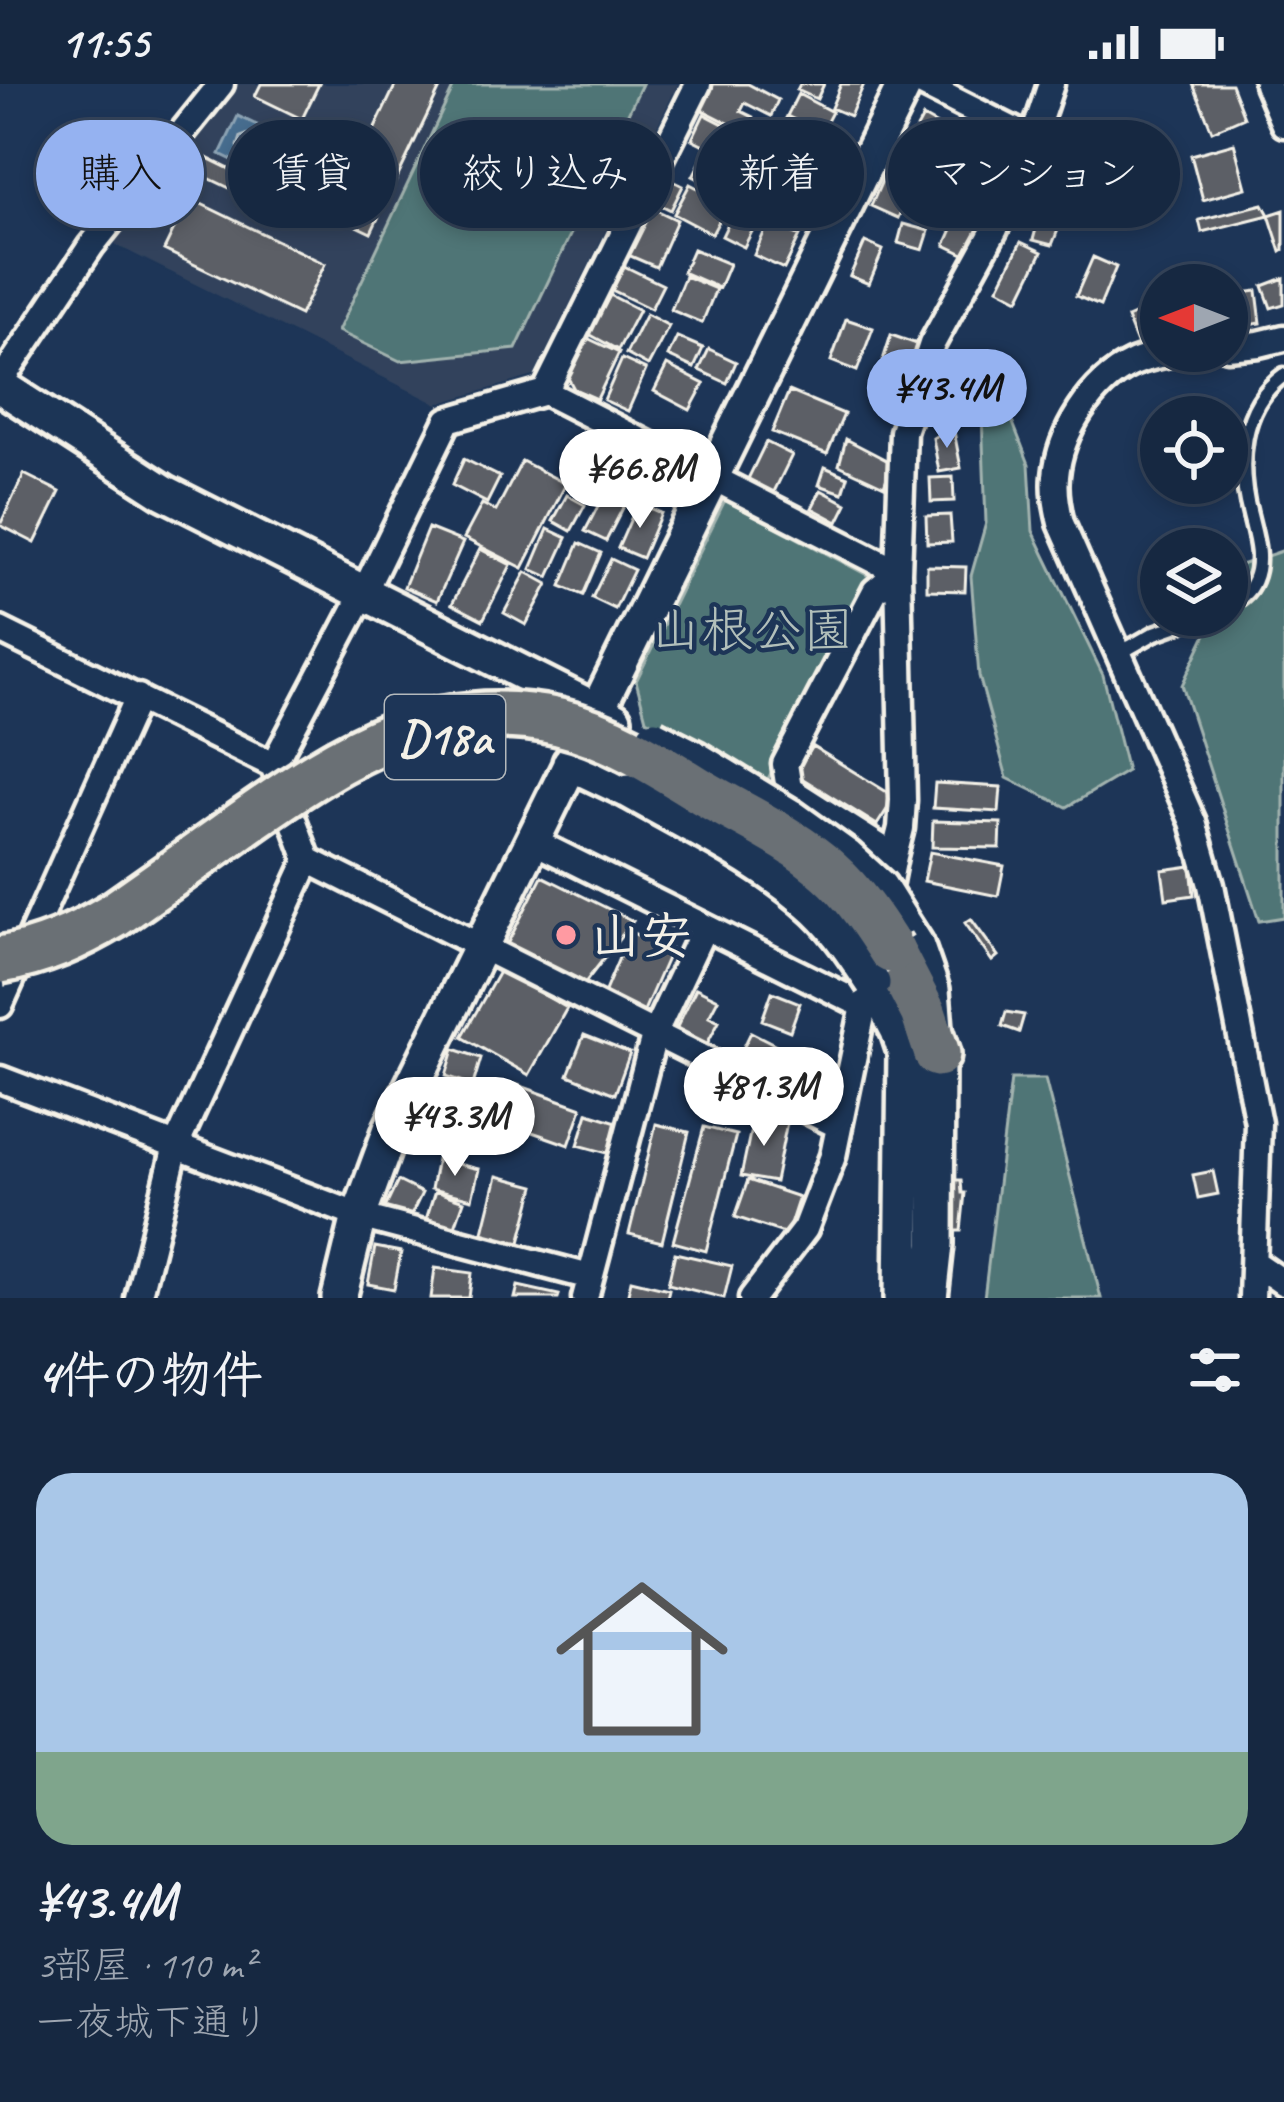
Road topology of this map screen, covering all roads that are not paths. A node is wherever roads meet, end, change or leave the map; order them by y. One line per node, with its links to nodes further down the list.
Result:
1 (220, 84): 15 (street)
2 (698, 84): 16 (street)
3 (905, 84): 17 (street)
4 (922, 84): 7 (street)
5 (1051, 84): 8 (street)
6 (1268, 84): 9 (street)
7 (993, 120)
8 (1038, 120)
9 (1284, 124)
10 (995, 228): 18 (street)
11 (1284, 338): 12 (street)
12 (1248, 345)
13 (1140, 362): 23 (street)
14 (1284, 375): 19 (lane)
15 (0, 384): 20 (street)
16 (545, 392): 17 (street); 20 (street)
17 (712, 475): 18 (street); 25 (street)
18 (898, 572): 29 (street); 29 (street)
19 (1248, 591)
20 (364, 592): 25 (street); 27 (street)
21 (3, 636): 24 (street)
22 (1150, 636): 23 (lane)
23 (1118, 655): 43 (street)
24 (138, 697): 27 (street); 36 (street)
25 (596, 711): 26 (street); 34 (street, bridge)
26 (569, 763): 28 (street); 34 (street, bridge)
27 (273, 765): 30 (street)
28 (531, 840): 31 (street); 32 (street)
29 (894, 856): 34 (street)
30 (308, 860): 32 (street); 41 (street)
31 (704, 928): 34 (street); 37 (street)
32 (481, 945): 37 (street); 42 (street)
33 (0, 960): 34 (highway, bridge)
34 (882, 965): 35 (highway, D18a); 38 (highway, D18a); 40 (street)
35 (0, 992)
36 (0, 1005)
37 (655, 1033): 40 (street); 45 (street)
38 (921, 1053): 49 (street, D18a); 50 (street, D18a)
39 (0, 1078): 41 (street)
40 (839, 1126): 48 (street)
41 (176, 1146): 42 (street); 46 (street)
42 (359, 1216): 45 (street); 47 (street)
43 (1255, 1263): 44 (street); 51 (street)
44 (1284, 1282)
45 (587, 1287)
46 (138, 1298)
47 (338, 1298)
48 (752, 1298)
49 (902, 1298)
50 (930, 1298)
51 (1252, 1298)

